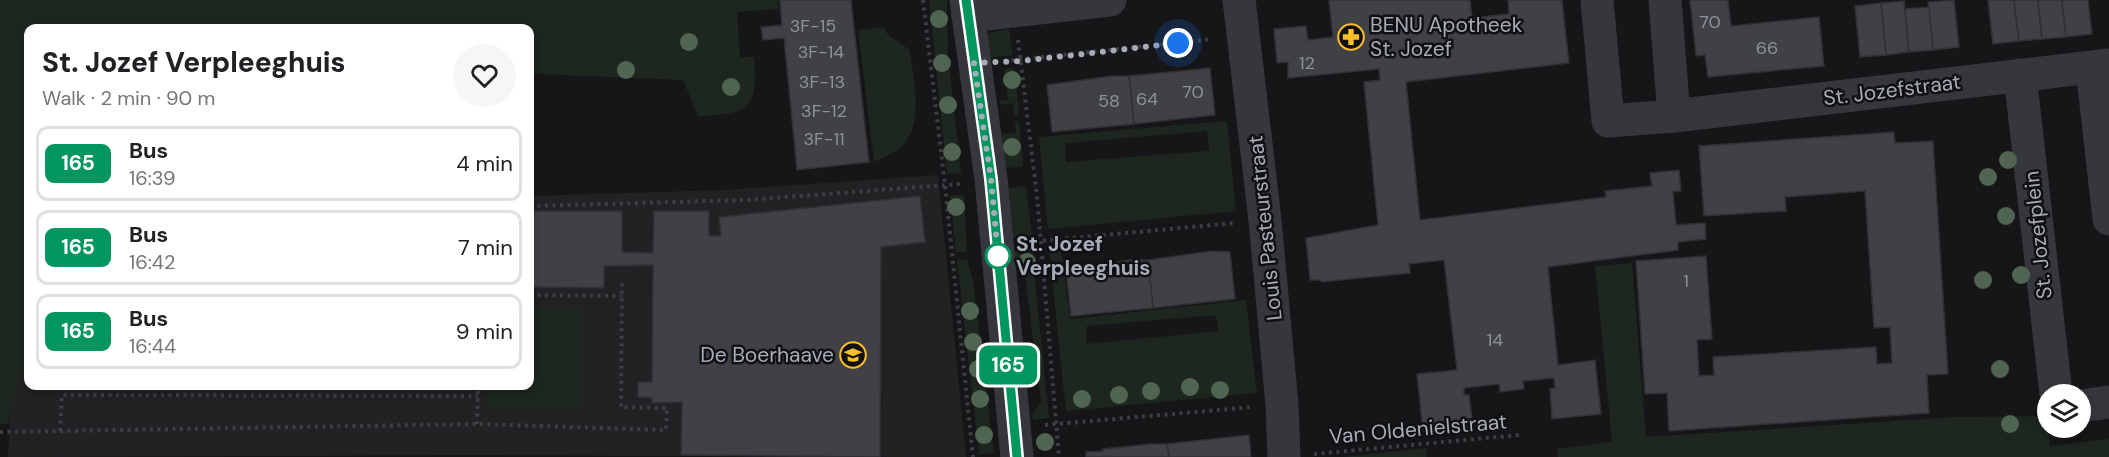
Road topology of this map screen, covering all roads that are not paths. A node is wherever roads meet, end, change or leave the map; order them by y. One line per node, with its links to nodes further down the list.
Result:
1 (1110, 0): 5 (street)
2 (1239, 0): 14 (street, Louis Pasteurstraat)
3 (1597, 0): 8 (street, St. Jozefstraat)
4 (1665, 0): 8 (street)
5 (967, 8): 13 (street)
6 (2101, 66): 7 (street, St. Jozefstraat); 9 (street)
7 (2020, 75): 8 (street, St. Jozefstraat); 10 (street, St. Jozefplein)
8 (1674, 116)
9 (2109, 219)
10 (2055, 384)
11 (2109, 402): 12 (street)
12 (2091, 404)
13 (1017, 457)
14 (1284, 457)

